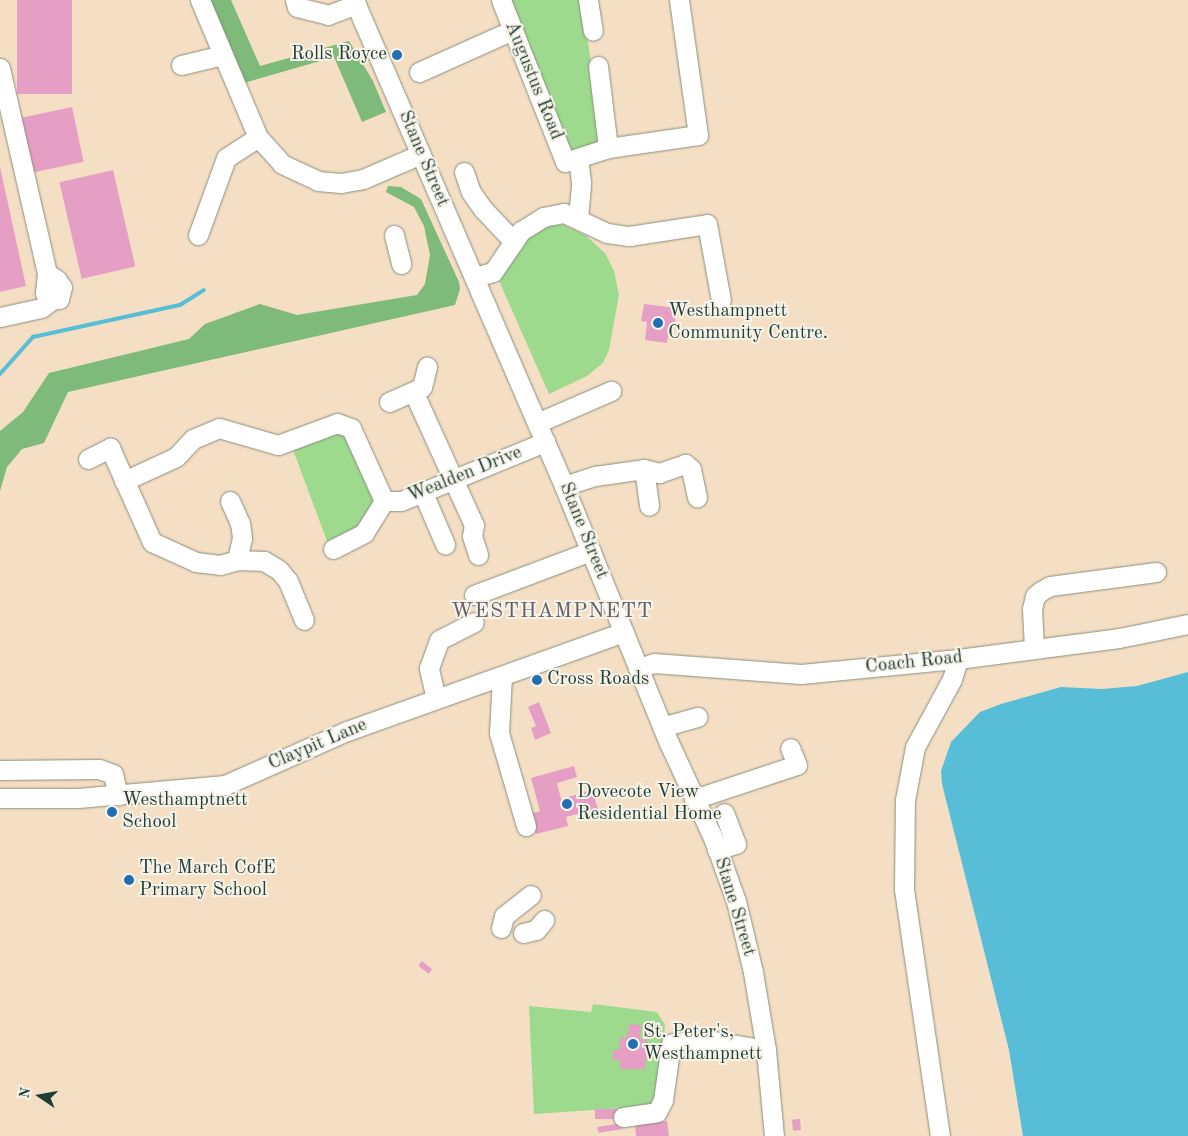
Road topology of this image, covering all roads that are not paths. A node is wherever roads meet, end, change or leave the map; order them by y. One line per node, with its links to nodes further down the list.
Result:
1 (200, 0): 9 (street)
2 (295, 0): 6 (street)
3 (501, 0): 7 (street, Augustus Road)
4 (588, 0): 8 (street)
5 (679, 0): 16 (street)
6 (355, 2): 17 (street, Stane Street)
7 (513, 30): 13 (street); 18 (street, Augustus Road)
8 (593, 32)
9 (223, 55): 10 (street); 14 (street)
10 (181, 65)
11 (598, 66): 16 (street)
12 (0, 68): 15 (street)
13 (418, 72)
14 (258, 137): 17 (street); 21 (street)
15 (8, 144): 27 (street)
16 (608, 148): 18 (street)
17 (421, 154): 25 (street, Stane Street)
18 (572, 160): 20 (street, Augustus Road)
19 (464, 172): 23 (street)
20 (578, 219): 23 (street); 26 (street)
21 (198, 235)
22 (394, 235): 24 (street)
23 (514, 242): 25 (street)
24 (401, 264)
25 (474, 277): 32 (street, Stane Street)
26 (722, 300)
27 (0, 317)
28 (427, 367): 30 (street)
29 (611, 391): 32 (street)
30 (414, 393): 31 (street); 36 (street)
31 (389, 402)
32 (537, 423): 33 (street, Stane Street)
33 (545, 442): 36 (street, Wealden Drive); 38 (street, Stane Street)
34 (88, 459): 37 (street)
35 (650, 471): 38 (street); 40 (street); 43 (street)
36 (453, 480): 39 (street, Wealden Drive); 47 (street)
37 (124, 481): 41 (street, Wealden Drive); 48 (street)
38 (564, 486): 46 (street, Stane Street)
39 (423, 493): 41 (street, Wealden Drive); 44 (street, Wealden Drive)
40 (697, 497)
41 (384, 501): 45 (street)
42 (230, 502): 48 (street)
43 (649, 506)
44 (445, 544)
45 (332, 549)
46 (591, 551): 50 (street); 54 (street, Stane Street)
47 (478, 555)
48 (237, 560): 51 (street)
49 (1156, 572): 55 (street)
50 (474, 595)
51 (304, 620)
52 (474, 622): 59 (street)
53 (1188, 624): 55 (street, Coach Road)
54 (624, 632): 57 (street, Stane Street); 58 (street, Claypit Lane)
55 (1034, 648): 56 (street, Coach Road)
56 (958, 659): 57 (street, Coach Road); 77 (street)
57 (638, 668): 61 (street, Stane Street)
58 (502, 676): 59 (street, Claypit Lane); 68 (street)
59 (436, 699): 64 (street, Claypit Lane)
60 (698, 717): 61 (street)
61 (662, 727): 66 (street, Stane Street)
62 (790, 748): 66 (street)
63 (0, 770): 64 (street)
64 (118, 795): 65 (street, Claypit Lane)
65 (0, 798)
66 (694, 799): 69 (street, Stane Street)
67 (724, 813): 69 (street)
68 (526, 826)
69 (717, 850): 74 (street, Stane Street)
70 (531, 894): 72 (street)
71 (544, 920): 73 (street)
72 (500, 928)
73 (523, 933)
74 (766, 1050): 75 (street); 76 (street, Stane Street)
75 (623, 1117)
76 (774, 1136)
77 (940, 1136)

